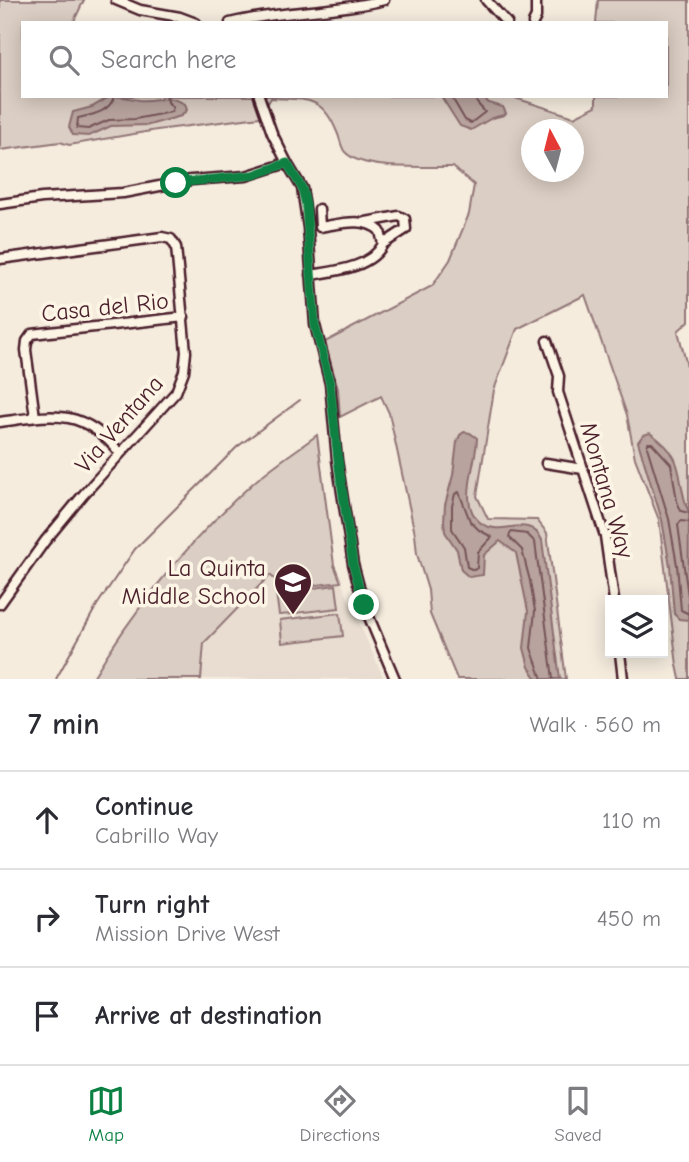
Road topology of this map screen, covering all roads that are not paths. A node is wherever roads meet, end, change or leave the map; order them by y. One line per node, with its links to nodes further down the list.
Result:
1 (116, 0): 5 (street)
2 (384, 0): 6 (street)
3 (486, 0): 7 (street)
4 (536, 0): 8 (street)
5 (190, 21)
6 (240, 21)
7 (506, 21)
8 (535, 21)
9 (260, 98): 10 (street)
10 (287, 163): 11 (street); 16 (street)
11 (0, 204)
12 (319, 209): 13 (street)
13 (363, 223): 14 (street); 14 (street)
14 (383, 244): 16 (street)
15 (0, 259): 17 (street, Via Ventana)
16 (311, 275): 29 (street)
17 (184, 317): 19 (street, Casa del Rio); 21 (street, Via Ventana)
18 (548, 341): 23 (street, Montana Way)
19 (35, 417): 20 (street); 21 (street)
20 (0, 422)
21 (119, 452): 25 (street, Via Ventana)
22 (545, 463): 23 (street)
23 (583, 469): 26 (street, Montana Way)
24 (0, 586): 25 (street)
25 (9, 593): 27 (street, Via Ventana)
26 (613, 595)
27 (0, 604)
28 (621, 658): 30 (street)
29 (395, 679)
30 (623, 679)

